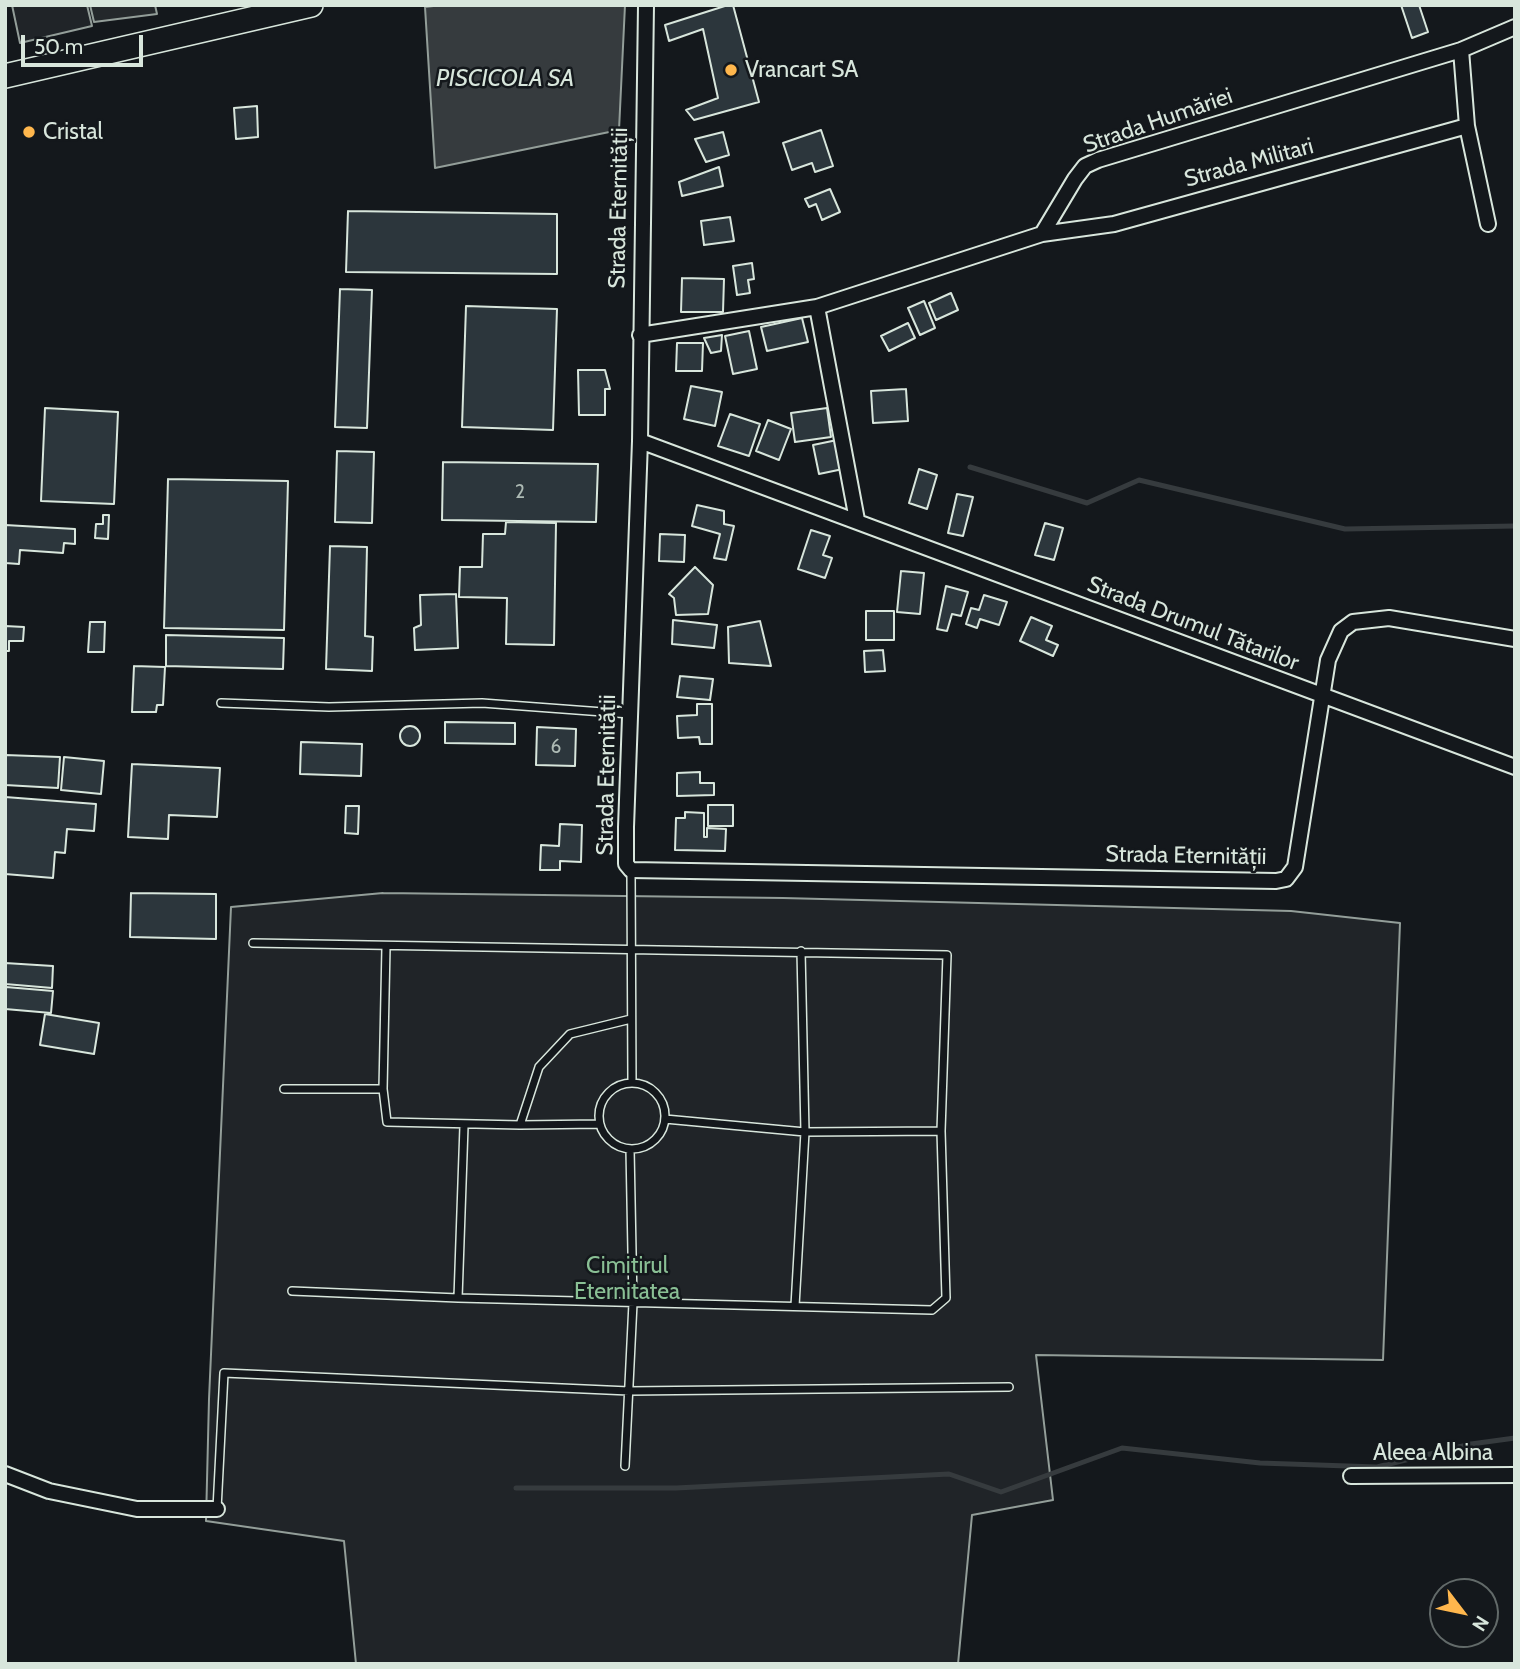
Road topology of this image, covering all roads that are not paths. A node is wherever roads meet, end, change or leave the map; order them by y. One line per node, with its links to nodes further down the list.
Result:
1 (311, 5): 5 (main road)
2 (646, 5): 10 (street, Strada Eternității)
3 (1515, 27): 4 (street, Strada Humăriei)
4 (1461, 50): 6 (street); 8 (street, Strada Humăriei)
5 (5, 76)
6 (1467, 126): 7 (street); 8 (street, Strada Militari)
7 (1488, 224)
8 (1042, 234): 9 (street)
9 (817, 307): 10 (street); 12 (street)
10 (640, 335): 11 (street, Strada Eternității)
11 (640, 441): 12 (street, Strada Drumul Tătarilor); 16 (street, Strada Eternității)
12 (857, 520): 14 (street, Strada Drumul Tătarilor)
13 (1515, 639): 14 (street, Strada Eternității)
14 (1321, 697): 17 (street, Strada Drumul Tătarilor); 18 (street, Strada Eternității)
15 (221, 703): 16 (lane)
16 (631, 714): 18 (street, Strada Eternității)
17 (1515, 767)
18 (631, 870): 21 (lane)
19 (253, 943): 20 (lane)
20 (386, 947): 21 (lane); 26 (lane)
21 (631, 951): 22 (lane); 23 (lane)
22 (801, 951): 31 (lane); 32 (lane)
23 (631, 1019): 24 (lane); 29 (lane)
24 (632, 1083): 27 (lane); 28 (lane)
25 (284, 1089): 26 (lane)
26 (383, 1089): 30 (lane)
27 (665, 1119): 32 (lane); 33 (lane)
28 (600, 1124): 29 (lane); 33 (lane)
29 (520, 1125): 30 (lane)
30 (464, 1126): 35 (lane)
31 (941, 1131): 32 (lane); 37 (lane)
32 (805, 1132): 37 (lane)
33 (630, 1149): 36 (lane)
34 (292, 1291): 35 (lane)
35 (458, 1298): 36 (lane)
36 (633, 1303): 37 (lane); 39 (lane)
37 (795, 1306)
38 (1009, 1387): 39 (lane)
39 (629, 1391): 40 (lane); 44 (lane)
40 (625, 1466)
41 (5, 1474): 44 (street)
42 (1515, 1475): 43 (street, Aleea Albina)
43 (1351, 1476)
44 (217, 1509)

